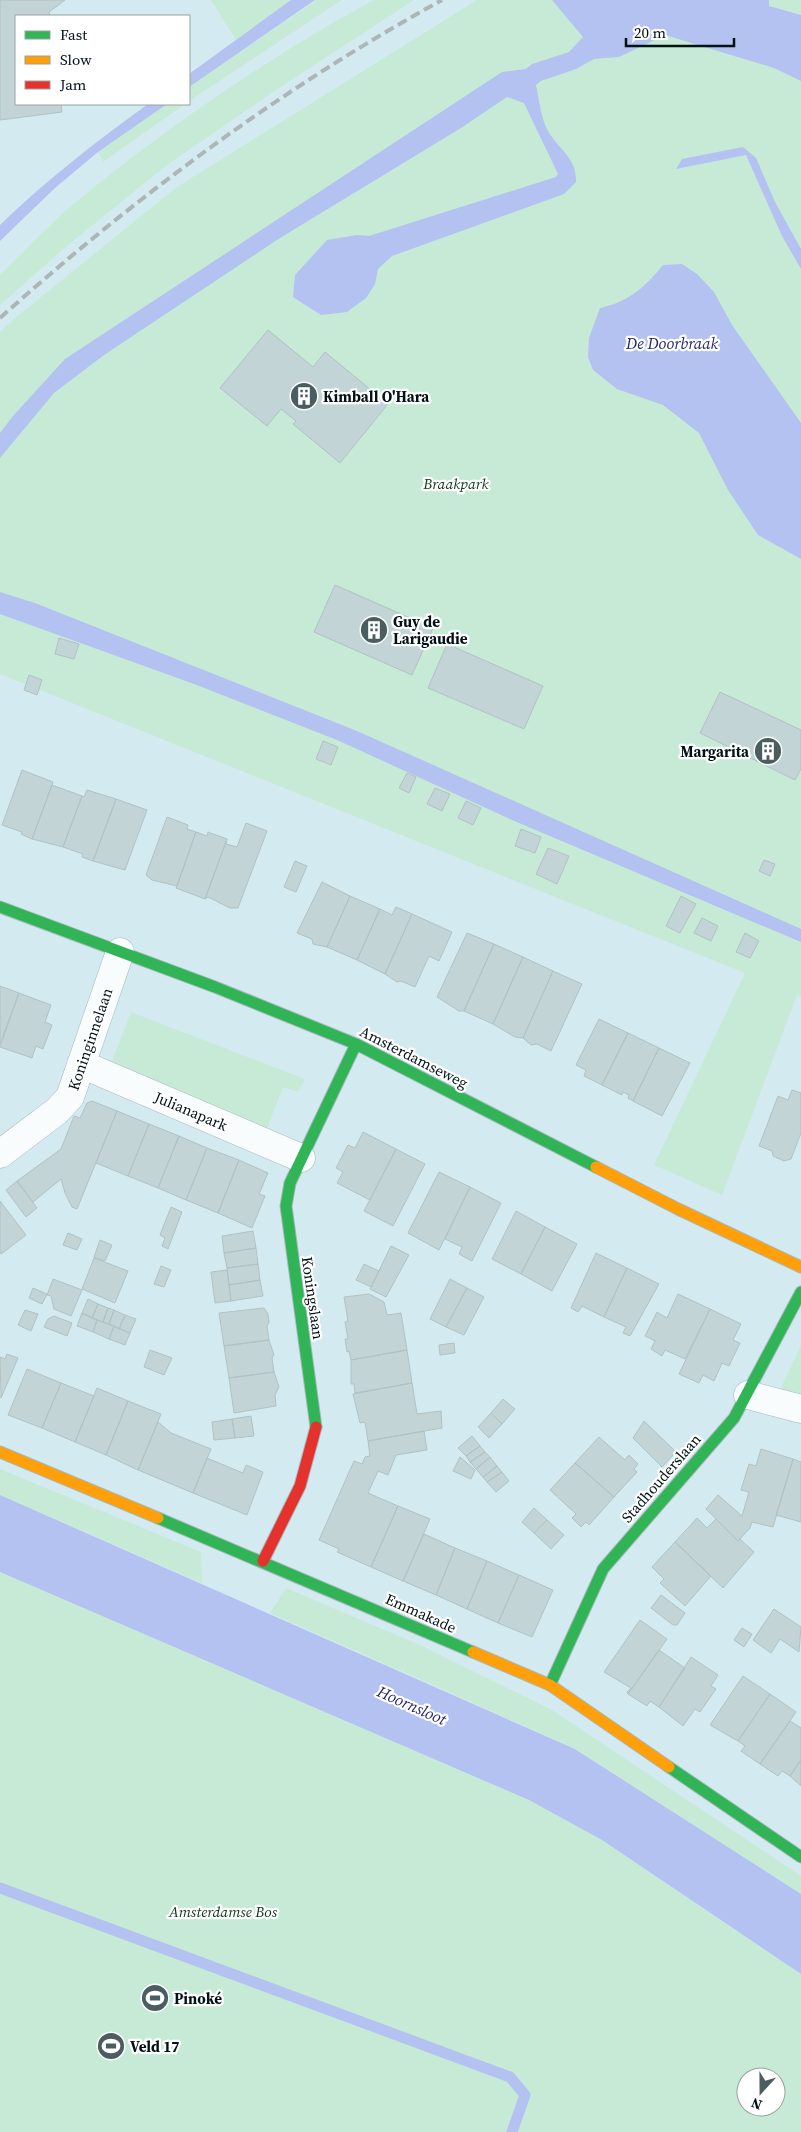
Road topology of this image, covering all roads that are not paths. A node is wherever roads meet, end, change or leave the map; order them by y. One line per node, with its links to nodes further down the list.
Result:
1 (0, 907): 2 (street, Amsterdamseweg)
2 (120, 952): 3 (street, Amsterdamseweg); 4 (street, Koninginnelaan)
3 (356, 1044): 6 (street, Koningslaan); 7 (street, Amsterdamseweg)
4 (81, 1064): 5 (street, Koninginnelaan); 6 (street, Julianapark)
5 (0, 1154)
6 (300, 1158): 12 (street, Koningslaan)
7 (801, 1267)
8 (801, 1292): 9 (street, Stadhouderslaan)
9 (748, 1394): 10 (street); 13 (street, Stadhouderslaan)
10 (801, 1410)
11 (0, 1452): 12 (street, Emmakade)
12 (263, 1561): 13 (street, Emmakade)
13 (550, 1686): 14 (street, Emmakade)
14 (801, 1857)

